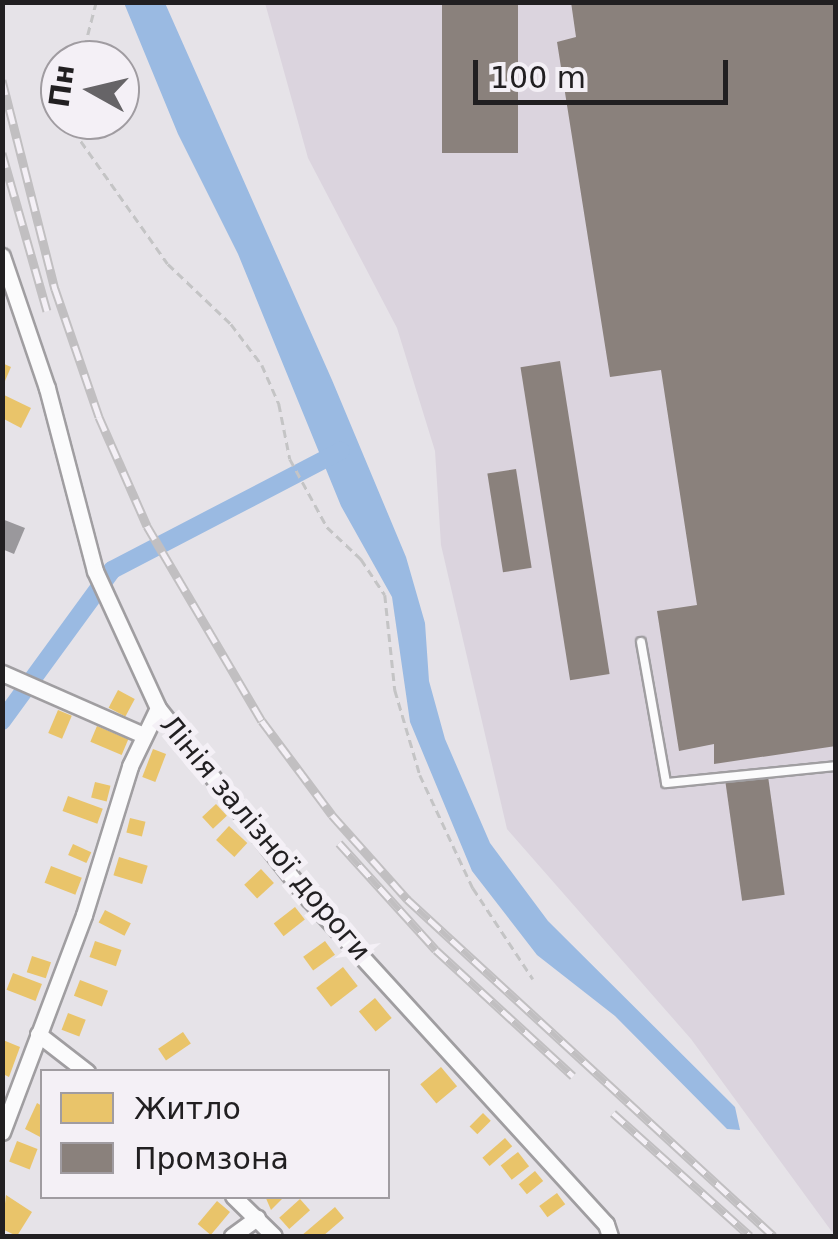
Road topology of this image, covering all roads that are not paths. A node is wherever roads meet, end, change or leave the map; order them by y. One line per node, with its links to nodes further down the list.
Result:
1 (2, 256): 4 (street, Лінія залізної дороги)
2 (641, 642): 6 (lane)
3 (8, 676): 5 (street)
4 (158, 708): 5 (street); 14 (street, Лінія залізної дороги)
5 (143, 735): 7 (street)
6 (836, 766)
7 (38, 1034): 8 (street); 9 (street)
8 (83, 1069)
9 (2, 1132)
10 (236, 1199): 11 (street)
11 (257, 1218): 12 (street); 13 (street)
12 (232, 1236)
13 (274, 1236)
14 (610, 1236)

